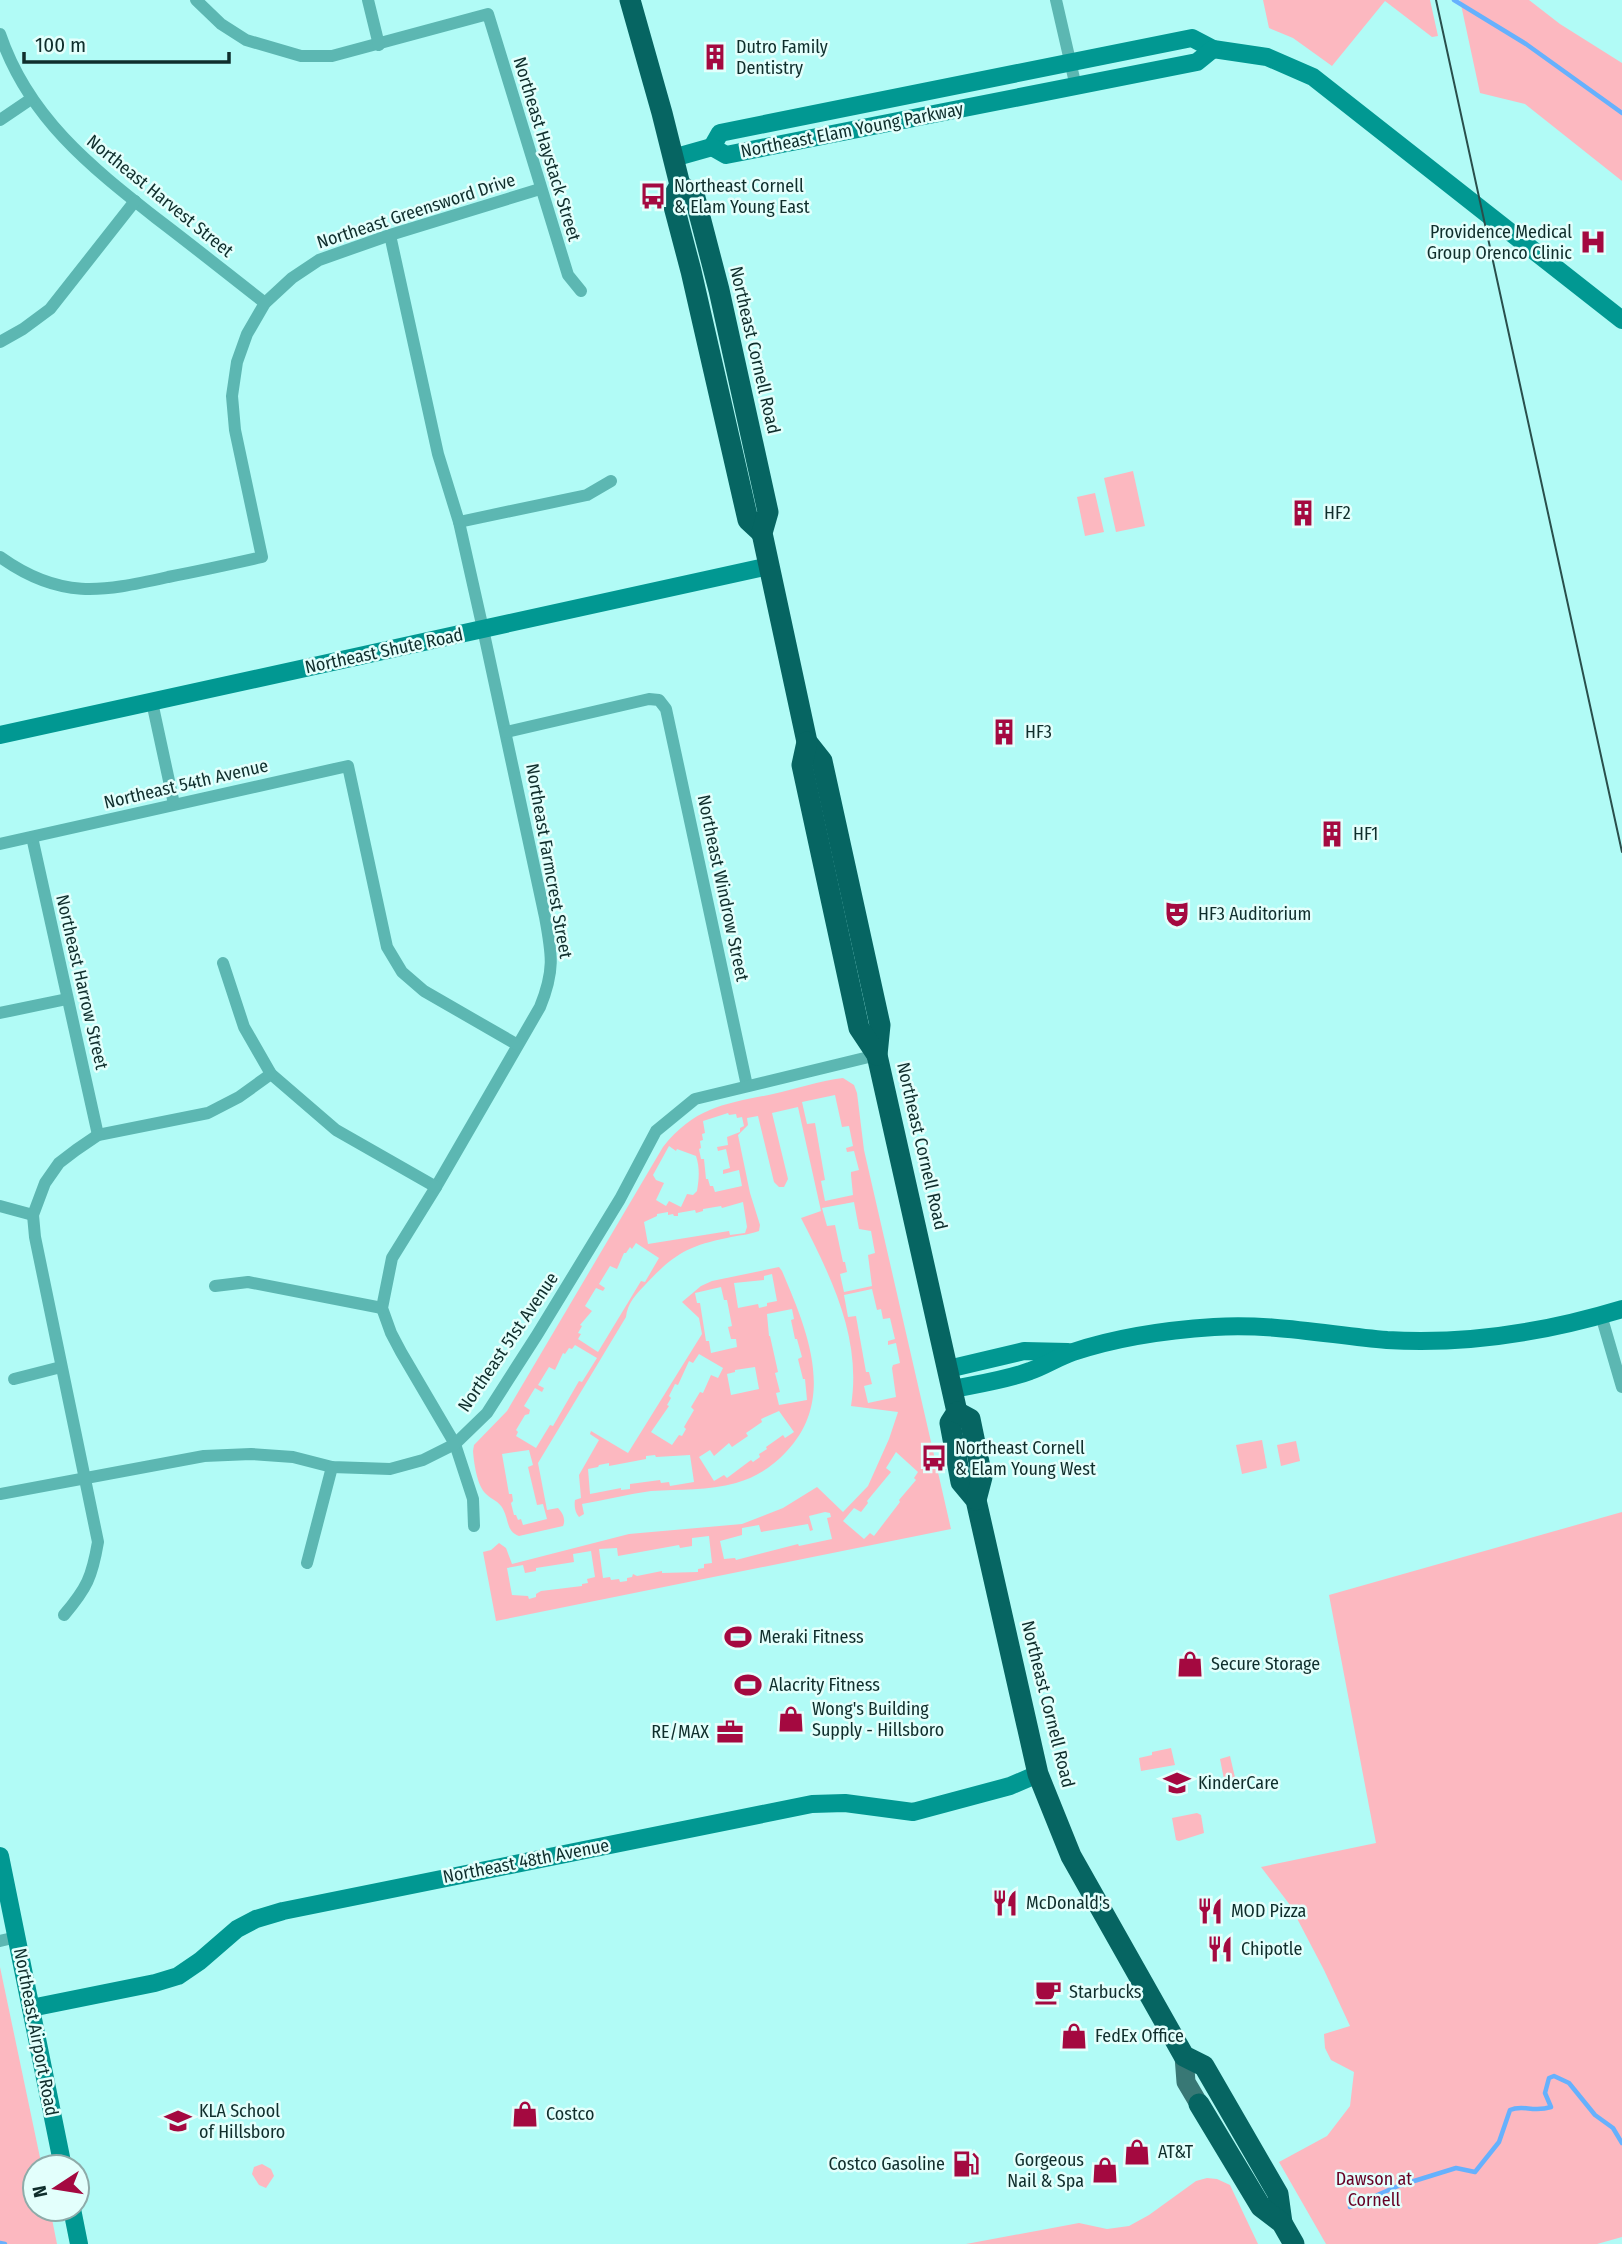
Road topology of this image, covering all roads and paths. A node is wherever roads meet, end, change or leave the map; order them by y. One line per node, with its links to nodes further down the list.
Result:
1 (196, 0): 6 (street)
2 (368, 0): 6 (street)
3 (630, 0): 13 (highway, Northeast Cornell Road)
4 (1056, 0): 8 (street)
5 (0, 34): 10 (street, Northeast Harvest Street)
6 (379, 45): 14 (street, Northeast Haystack Street)
7 (1213, 49): 8 (street, Northeast Elam Young Parkway); 9 (street, Northeast Elam Young Parkway); 19 (street, Northeast Elam Young Parkway)
8 (1071, 63): 9 (street); 12 (street, Northeast Elam Young Parkway)
9 (1076, 86): 12 (street, Northeast Elam Young Parkway)
10 (31, 99): 11 (street); 15 (street, Northeast Harvest Street)
11 (0, 120)
12 (712, 147): 13 (street)
13 (673, 158): 24 (highway, Northeast Cornell Road)
14 (540, 189): 16 (street, Northeast Greensword Drive); 17 (street, Northeast Haystack Street)
15 (135, 201): 18 (street, Northeast Harvest Street); 20 (street)
16 (390, 235): 18 (street, Northeast Greensword Drive); 22 (street, Northeast Farmcrest Street)
17 (581, 290)
18 (265, 303): 23 (street, Northeast Greensword Drive)
19 (1622, 320)
20 (0, 342)
21 (611, 481): 22 (street)
22 (459, 522): 25 (street, Northeast Farmcrest Street)
23 (0, 557)
24 (769, 566): 25 (street, Northeast Shute Road); 36 (highway, Northeast Cornell Road)
25 (483, 629): 26 (street, Northeast Shute Road); 27 (street, Northeast Farmcrest Street)
26 (152, 702): 28 (street, Northeast Shute Road); 29 (street)
27 (506, 732): 35 (street, Northeast Farmcrest Street); 38 (street, Northeast Windrow Street)
28 (0, 735)
29 (174, 804): 30 (street, Northeast 54th Avenue); 35 (street, Northeast 54th Avenue)
30 (32, 837): 31 (street, Northeast 54th Avenue); 33 (street, Northeast Harrow Street)
31 (0, 844)
32 (223, 963): 37 (street)
33 (67, 999): 34 (street); 39 (street, Northeast Harrow Street)
34 (0, 1013)
35 (516, 1044): 40 (street, Northeast Farmcrest Street)
36 (877, 1055): 38 (street, Northeast 51st Avenue); 49 (highway, Northeast Cornell Road)
37 (271, 1074): 39 (street); 40 (street)
38 (747, 1086): 51 (street, Northeast 51st Avenue)
39 (98, 1135): 42 (street)
40 (436, 1186): 44 (street, Northeast Farmcrest Street)
41 (0, 1206): 42 (street)
42 (33, 1215): 47 (street)
43 (215, 1286): 44 (street)
44 (383, 1308): 51 (street)
45 (1622, 1309): 46 (street)
46 (1601, 1315): 49 (street); 50 (street)
47 (61, 1367): 48 (street); 53 (street)
48 (14, 1379)
49 (950, 1379): 58 (highway, Northeast Cornell Road)
50 (1622, 1387)
51 (455, 1444): 52 (street, Northeast 51st Avenue); 55 (street)
52 (332, 1467): 53 (street, Northeast 51st Avenue); 56 (street)
53 (84, 1478): 54 (street, Northeast 51st Avenue); 57 (street)
54 (0, 1494)
55 (474, 1526)
56 (307, 1563)
57 (64, 1615)
58 (1038, 1774): 61 (street, Northeast 48th Avenue); 62 (highway, Northeast Cornell Road)
59 (0, 1856): 60 (street, Northeast Airport Road)
60 (8, 1939): 61 (street, Northeast Airport Road)
61 (31, 2008): 64 (street, Northeast Airport Road)
62 (1184, 2056): 63 (main road, Northeast Cornell Road); 66 (highway, Northeast Cornell Road)
63 (1199, 2104): 66 (highway, Northeast Cornell Road)
64 (60, 2153)
65 (75, 2223): 67 (street)
66 (1282, 2224): 68 (highway, Northeast Cornell Road)
67 (79, 2244)
68 (1294, 2244)

